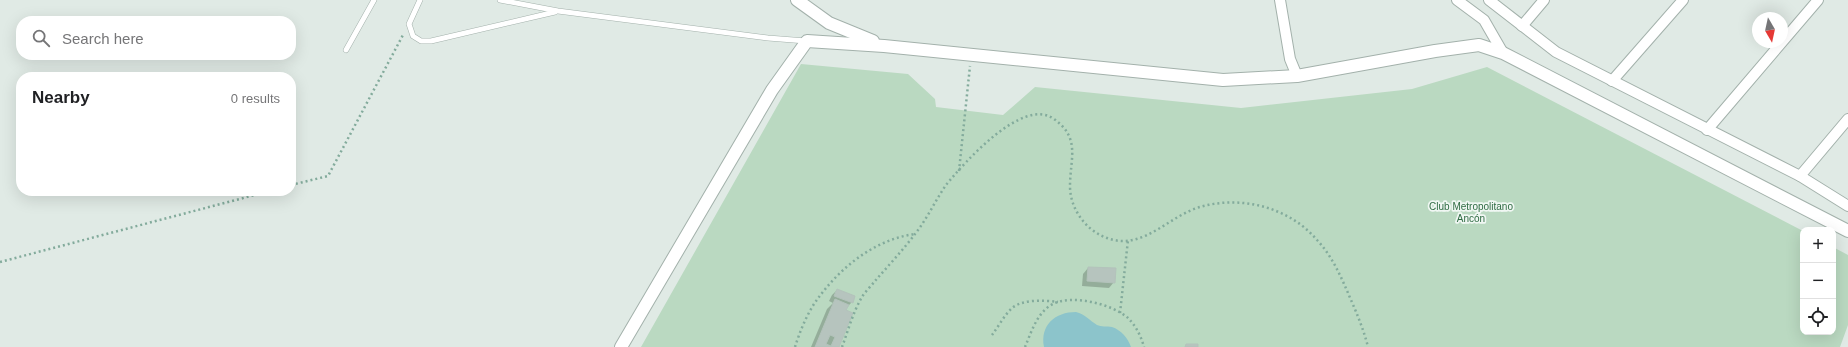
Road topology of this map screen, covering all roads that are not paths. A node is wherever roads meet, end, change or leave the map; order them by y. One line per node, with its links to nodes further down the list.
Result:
1 (374, 0): 15 (lane)
2 (420, 0): 11 (lane)
3 (500, 0): 11 (lane)
4 (1280, 0): 17 (street)
5 (1458, 0): 16 (street)
6 (1489, 0): 12 (street)
7 (1544, 0): 12 (street)
8 (1683, 0): 18 (street)
9 (1818, 0): 20 (street)
10 (803, 2): 14 (street)
11 (558, 11): 13 (lane)
12 (1522, 26): 18 (street)
13 (807, 41): 14 (street); 24 (street)
14 (884, 46): 17 (street)
15 (346, 50)
16 (1503, 54): 17 (street); 23 (street)
17 (1297, 76)
18 (1612, 81): 20 (street)
19 (1848, 119): 21 (street)
20 (1707, 130): 21 (street)
21 (1800, 176): 22 (street)
22 (1848, 206)
23 (1848, 231)
24 (621, 347)

